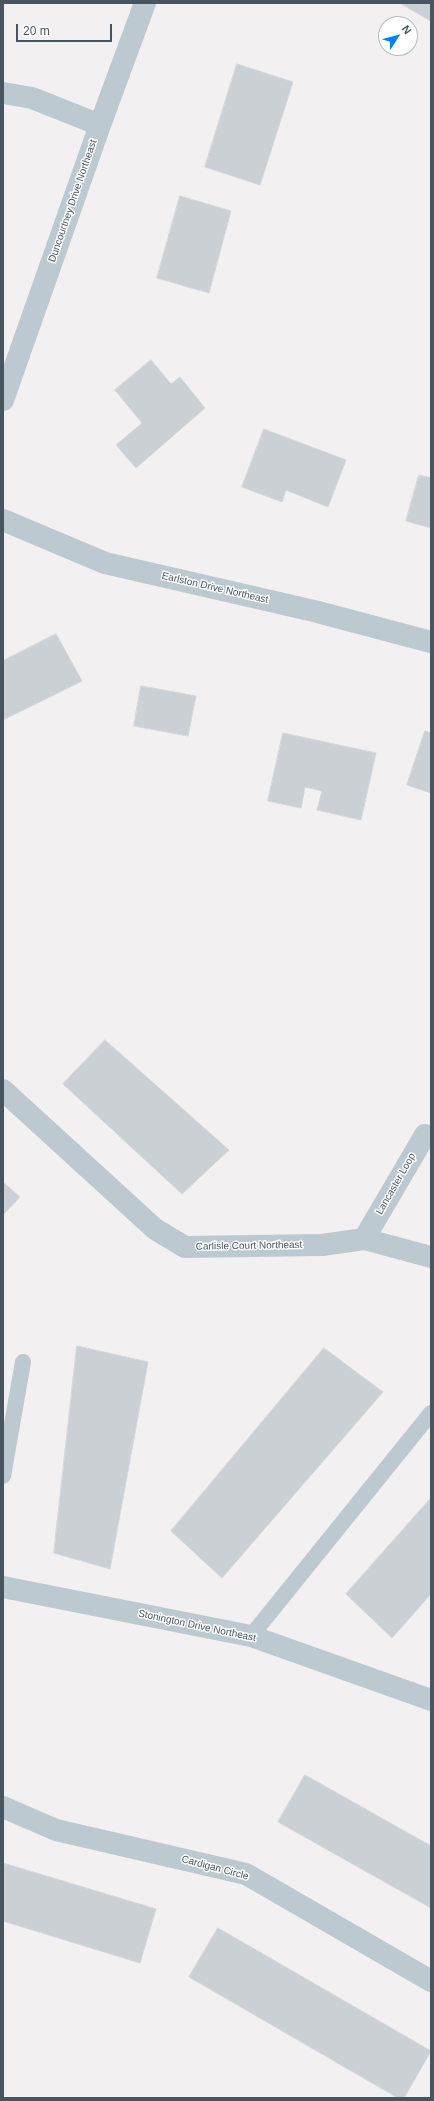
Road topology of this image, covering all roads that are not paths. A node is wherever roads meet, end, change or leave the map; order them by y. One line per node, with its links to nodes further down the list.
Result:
1 (145, 3): 3 (street, Duncourtney Drive Northeast)
2 (3, 94): 3 (street)
3 (100, 125): 4 (street, Duncourtney Drive Northeast)
4 (3, 400)
5 (3, 520): 6 (street, Earlston Drive Northeast)
6 (431, 642)
7 (3, 1090): 9 (street, Carlisle Court Northeast)
8 (431, 1136): 9 (street, Lancaster Loop)
9 (364, 1239): 10 (street, Carlisle Court Northeast)
10 (431, 1257)
11 (23, 1362): 13 (lane)
12 (431, 1413): 15 (lane)
13 (3, 1476)
14 (3, 1587): 15 (street, Stonington Drive Northeast)
15 (251, 1636): 16 (street, Stonington Drive Northeast)
16 (431, 1700)
17 (3, 1807): 18 (street, Cardigan Circle)
18 (431, 1981)

